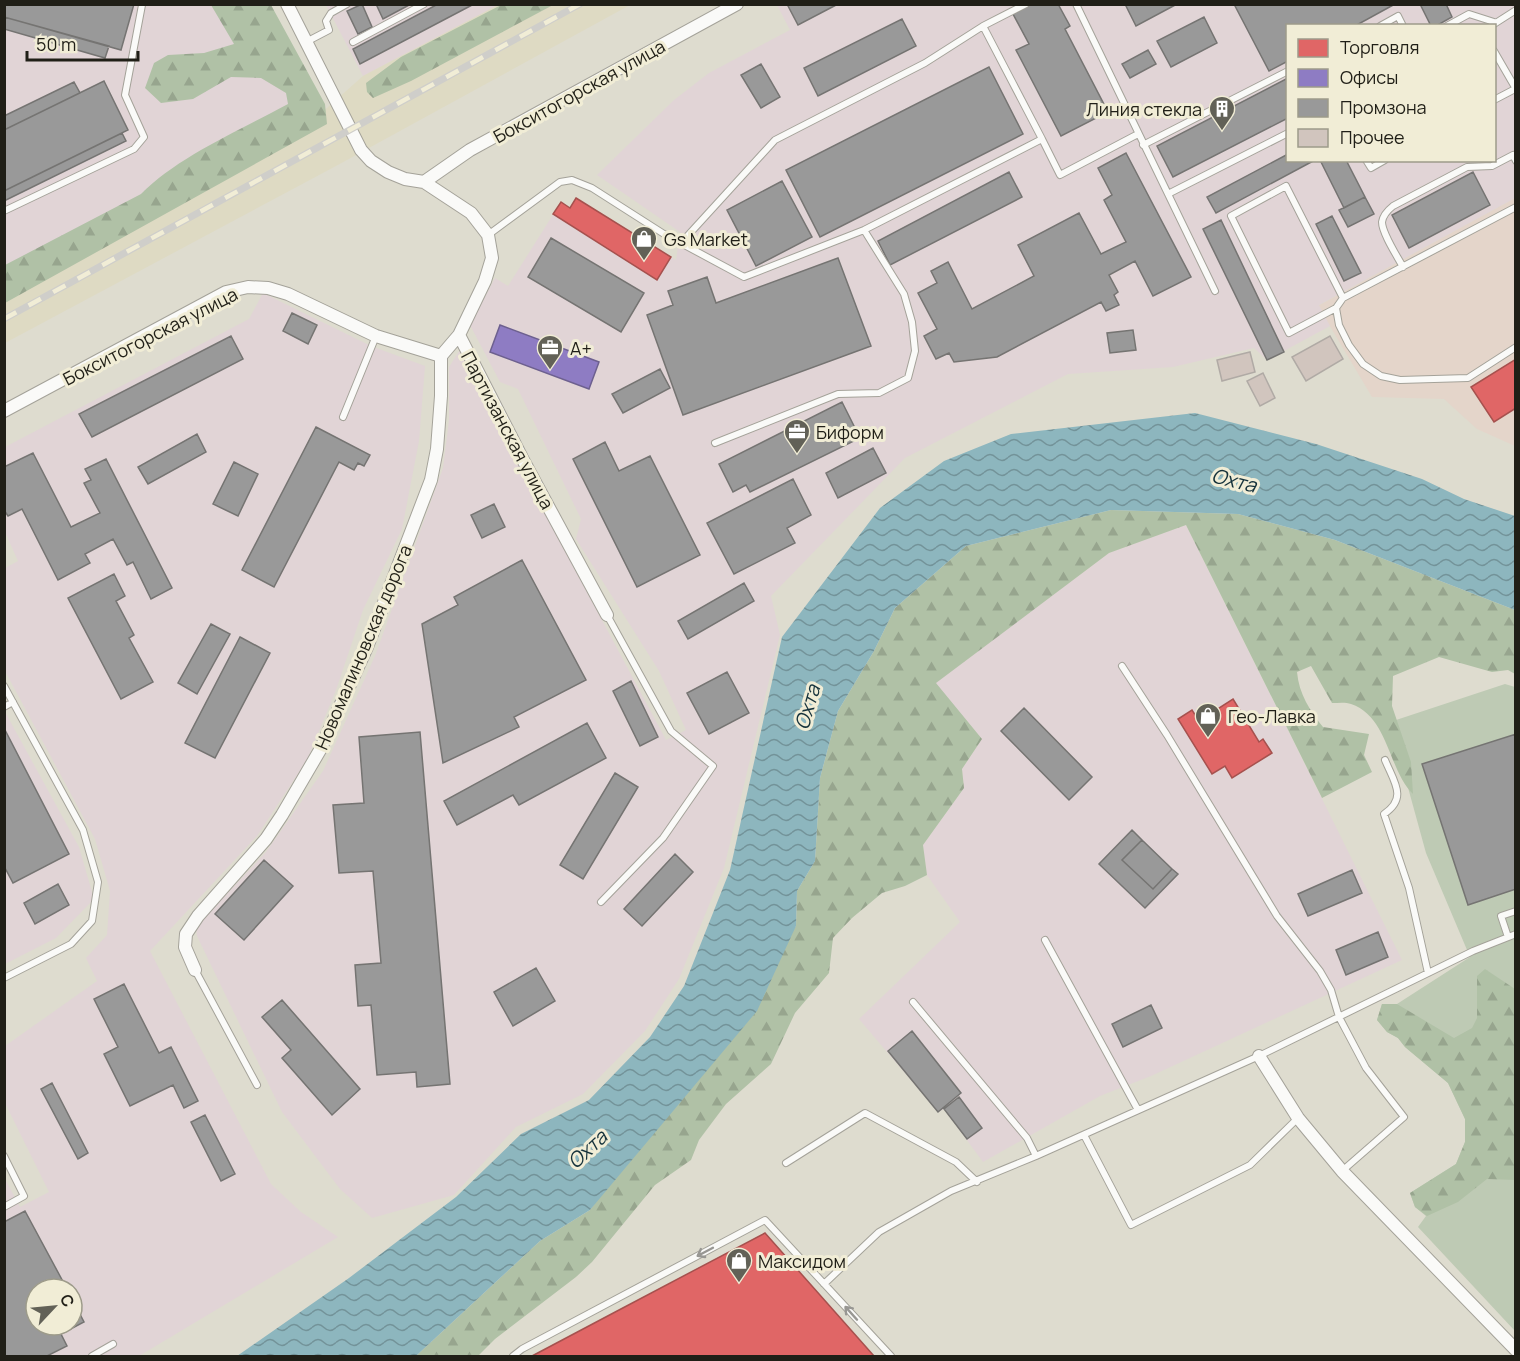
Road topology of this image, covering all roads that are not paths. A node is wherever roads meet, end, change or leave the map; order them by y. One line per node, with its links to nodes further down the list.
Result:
1 (287, 4): 14 (street)
2 (347, 4): 14 (lane)
3 (424, 4): 15 (lane)
4 (737, 4): 27 (street, Бокситогорская улица)
5 (1026, 4): 13 (lane)
6 (1076, 4): 20 (lane)
7 (142, 5): 30 (lane)
8 (1515, 10): 12 (lane)
9 (1384, 24): 10 (lane)
10 (1402, 24)
11 (1451, 24): 12 (lane)
12 (1492, 24)
13 (983, 26): 22 (lane); 33 (lane)
14 (306, 42): 27 (street)
15 (353, 42)
16 (1496, 55): 18 (lane)
17 (1286, 72): 23 (lane)
18 (1515, 89): 19 (lane)
19 (1496, 99)
20 (1138, 134): 22 (lane); 23 (lane)
21 (1286, 134): 28 (lane)
22 (1042, 140): 31 (lane)
23 (1143, 144): 28 (lane)
24 (1515, 161): 34 (lane)
25 (1367, 162): 26 (lane)
26 (1382, 162)
27 (424, 182): 32 (street)
28 (1168, 194): 35 (lane)
29 (1515, 207): 34 (lane)
30 (4, 211)
31 (864, 231): 33 (lane); 44 (lane)
32 (488, 235): 33 (lane); 38 (street, Партизанская улица)
33 (681, 243)
34 (1403, 267): 36 (lane)
35 (1215, 291)
36 (1343, 298): 37 (lane); 37 (lane)
37 (1336, 309): 40 (lane)
38 (459, 335): 41 (street); 45 (street, Партизанская улица)
39 (376, 336): 41 (street, Бокситогорская улица); 42 (street, Бокситогорская улица); 43 (lane)
40 (1515, 347)
41 (441, 356): 56 (street, Новомалиновская дорога)
42 (4, 411)
43 (343, 417)
44 (716, 443)
45 (607, 615): 51 (lane)
46 (1122, 666): 60 (lane)
47 (4, 686): 48 (lane)
48 (13, 702): 49 (lane); 58 (lane)
49 (4, 707)
50 (1385, 760): 57 (lane)
51 (601, 902)
52 (1515, 911): 54 (lane)
53 (1515, 934): 54 (lane)
54 (1508, 937): 57 (lane)
55 (1045, 940): 63 (lane)
56 (195, 970): 62 (lane)
57 (1428, 973): 60 (lane)
58 (4, 978)
59 (913, 1002): 67 (lane)
60 (1339, 1017): 61 (lane); 69 (lane)
61 (1259, 1056): 63 (lane); 64 (street)
62 (257, 1085)
63 (1138, 1110): 65 (lane)
64 (1298, 1118): 65 (lane); 69 (street)
65 (1084, 1135): 67 (lane)
66 (4, 1156): 71 (lane)
67 (1036, 1156): 70 (lane)
68 (786, 1163): 70 (lane)
69 (1342, 1170): 74 (street)
70 (977, 1182): 72 (lane)
71 (4, 1207)
72 (824, 1284): 76 (lane, one-way to 76); 77 (lane, one-way to 72)
73 (113, 1344): 75 (lane)
74 (1515, 1350)
75 (92, 1356)
76 (513, 1356)
77 (891, 1356)

